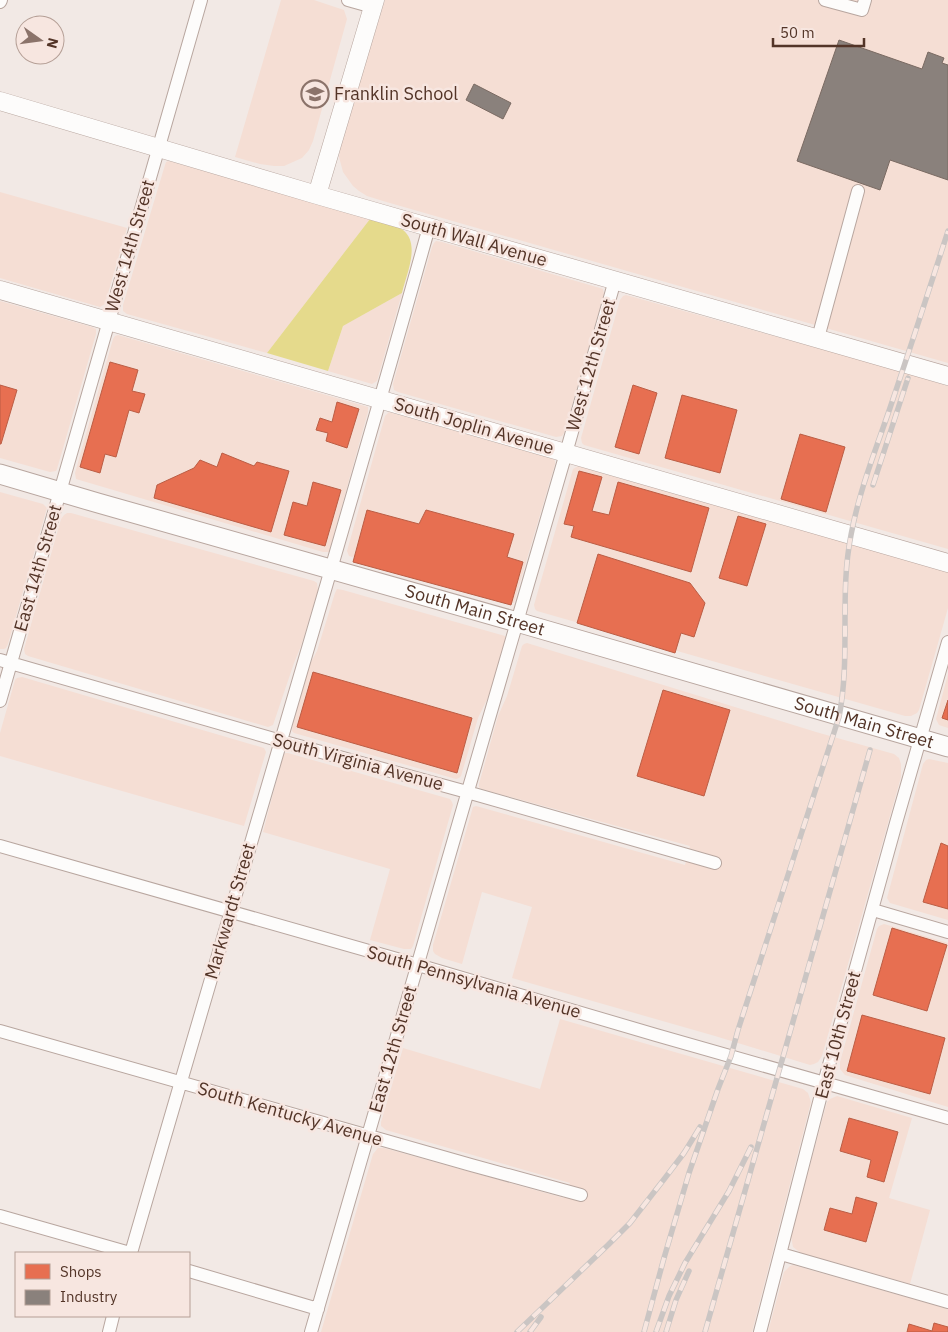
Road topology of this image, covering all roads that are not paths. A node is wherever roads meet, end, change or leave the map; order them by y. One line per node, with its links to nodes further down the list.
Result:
1 (201, 0): 7 (street, West 14th Street)
2 (348, 0): 5 (street)
3 (825, 0): 4 (street)
4 (865, 0)
5 (374, 4): 9 (street)
6 (0, 102): 7 (street, South Wall Avenue)
7 (159, 148): 9 (street, South Wall Avenue); 13 (street, West 14th Street)
8 (858, 192): 14 (street)
9 (317, 195): 10 (street, South Wall Avenue)
10 (429, 227): 11 (street, South Wall Avenue); 16 (street, Markwardt Street)
11 (615, 280): 14 (street, South Wall Avenue); 17 (street, West 12th Street)
12 (0, 290): 13 (street, South Joplin Avenue)
13 (108, 321): 16 (street, South Joplin Avenue); 19 (street, West 14th Street)
14 (818, 338): 15 (street, South Wall Avenue)
15 (948, 376)
16 (381, 400): 17 (street, South Joplin Avenue); 21 (street, Markwardt Street)
17 (566, 453): 20 (street, South Joplin Avenue); 22 (street, West 12th Street)
18 (0, 474): 19 (main road, South Main Street)
19 (60, 492): 21 (main road, South Main Street); 24 (street, East 14th Street)
20 (948, 563)
21 (331, 570): 22 (main road, South Main Street); 27 (street, Markwardt Street)
22 (517, 622): 26 (main road, South Main Street); 29 (street, East 12th Street)
23 (948, 642): 26 (street, East 10th Street)
24 (5, 662): 25 (street, East 14th Street); 27 (street, South Virginia Avenue)
25 (0, 701)
26 (920, 740): 28 (main road, South Main Street); 32 (street, East 10th Street)
27 (281, 741): 29 (street, South Virginia Avenue); 33 (street, Markwardt Street)
28 (948, 747)
29 (467, 792): 31 (street, South Virginia Avenue); 35 (street, East 12th Street)
30 (0, 846): 33 (street, South Pennsylvania Avenue)
31 (715, 863)
32 (873, 910): 34 (street); 38 (street, East 10th Street)
33 (230, 912): 35 (street, South Pennsylvania Avenue); 37 (street, Markwardt Street)
34 (948, 932)
35 (418, 965): 38 (street, South Pennsylvania Avenue); 40 (street, East 12th Street)
36 (0, 1030): 37 (street, South Kentucky Avenue)
37 (180, 1083): 40 (street, South Kentucky Avenue); 44 (street, Markwardt Street)
38 (824, 1084): 39 (street, South Pennsylvania Avenue); 45 (street, East 10th Street)
39 (948, 1118)
40 (368, 1136): 41 (street, South Kentucky Avenue); 48 (street, East 12th Street)
41 (581, 1195)
42 (0, 1216): 43 (street)
43 (127, 1252)
44 (131, 1252)
45 (781, 1254): 47 (street); 52 (street, East 10th Street)
46 (190, 1271): 48 (street)
47 (948, 1302)
48 (318, 1309): 51 (street, East 12th Street)
49 (114, 1317): 50 (street)
50 (109, 1332)
51 (311, 1332)
52 (760, 1332)

